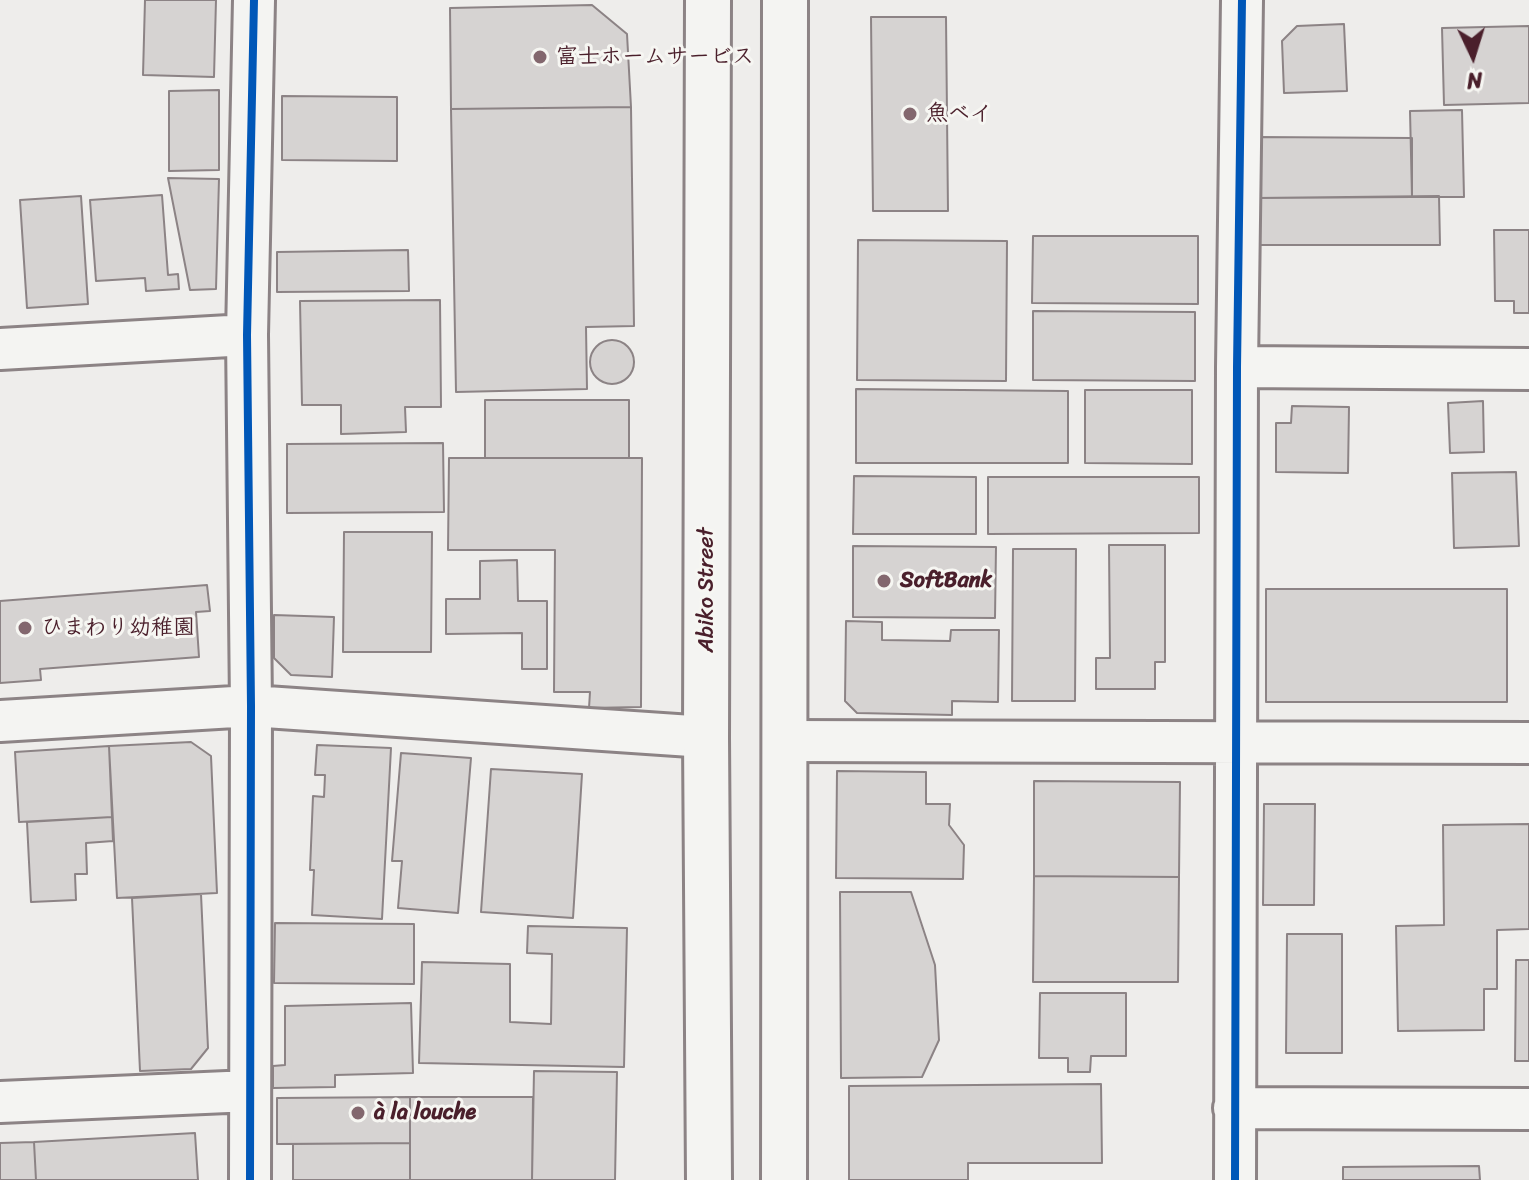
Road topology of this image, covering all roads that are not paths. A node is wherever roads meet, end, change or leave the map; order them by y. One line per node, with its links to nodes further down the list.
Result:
1 (254, 0): 5 (street)
2 (708, 0): 11 (main road, Abiko Street)
3 (785, 0): 12 (main road)
4 (1242, 0): 7 (street)
5 (247, 335): 6 (street); 9 (street)
6 (0, 349)
7 (1237, 367): 8 (street); 13 (street)
8 (1529, 369)
9 (251, 706): 10 (street); 11 (street); 15 (street)
10 (0, 721)
11 (706, 737): 20 (main road, Abiko Street)
12 (783, 741): 13 (street); 21 (main road)
13 (1236, 742): 14 (street); 17 (street)
14 (1529, 743)
15 (250, 1091): 16 (street); 19 (street)
16 (0, 1102)
17 (1234, 1108): 18 (street); 22 (street)
18 (1529, 1109)
19 (250, 1180)
20 (709, 1180)
21 (784, 1180)
22 (1235, 1180)

